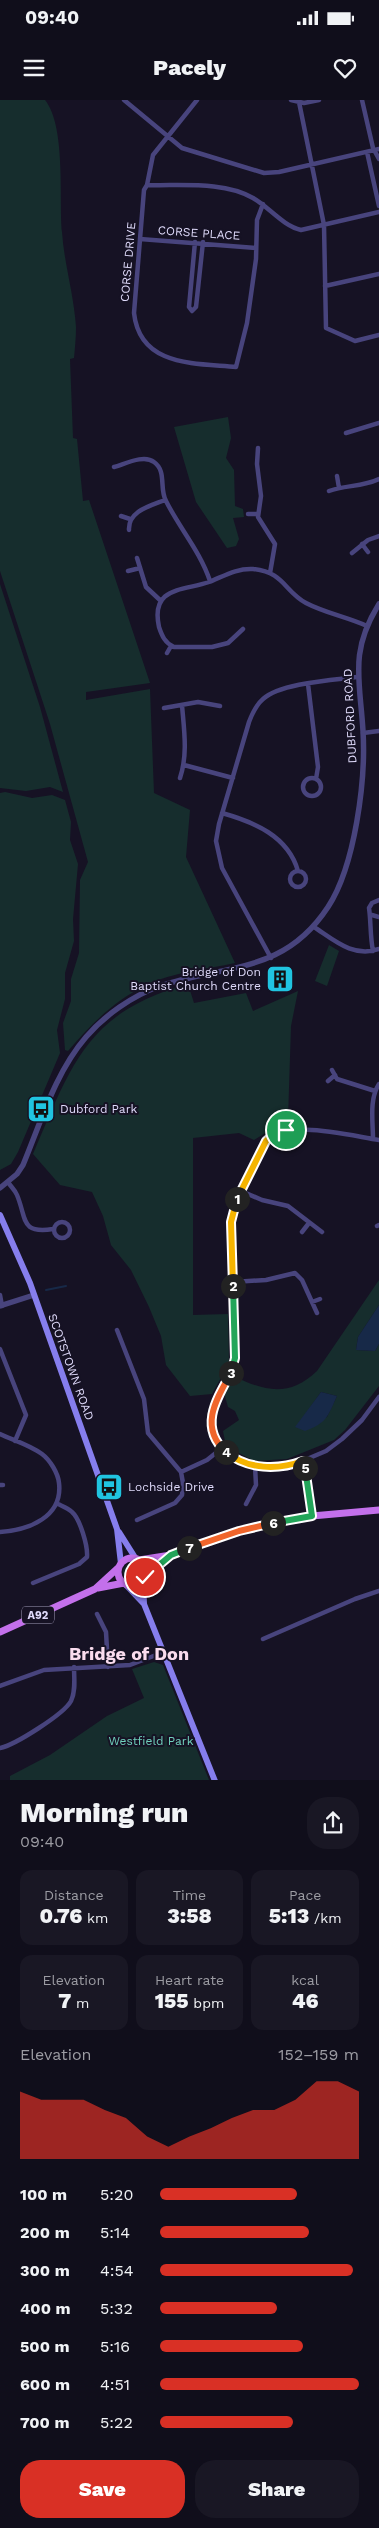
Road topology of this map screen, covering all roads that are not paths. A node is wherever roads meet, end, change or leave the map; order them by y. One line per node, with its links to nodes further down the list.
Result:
1 (124, 100): 7 (street)
2 (197, 100): 7 (street, CORSE DRIVE)
3 (292, 100): 6 (street)
4 (318, 100): 6 (street)
5 (362, 100): 8 (street)
6 (299, 102): 11 (street)
7 (167, 136): 11 (street); 12 (street, CORSE DRIVE)
8 (377, 150): 9 (street); 10 (street)
9 (367, 152): 11 (street); 14 (street)
10 (379, 159)
11 (311, 165): 16 (street)
12 (148, 185): 13 (street); 17 (street, CORSE DRIVE)
13 (263, 204): 16 (street); 20 (street, CORSE DRIVE)
14 (379, 206)
15 (379, 212): 16 (street)
16 (324, 225): 22 (street)
17 (140, 239): 18 (street, CORSE PLACE); 20 (street, CORSE DRIVE)
18 (195, 242): 19 (street, CORSE PLACE); 19 (street)
19 (203, 242): 20 (street, CORSE PLACE)
20 (256, 248)
21 (379, 274): 22 (street)
22 (325, 286): 23 (street)
23 (379, 336)
24 (379, 422): 25 (street)
25 (346, 433)
26 (258, 448): 34 (street)
27 (114, 467): 32 (street)
28 (337, 476): 30 (street)
29 (379, 479): 30 (street)
30 (338, 488): 31 (street)
31 (329, 491)
32 (165, 500): 36 (street); 46 (street)
33 (248, 514): 34 (street)
34 (258, 514): 45 (street)
35 (121, 516): 36 (street)
36 (130, 519): 37 (street)
37 (129, 530)
38 (379, 536): 39 (street)
39 (362, 544): 40 (street); 41 (street)
40 (368, 552)
41 (352, 553)
42 (137, 558): 43 (street)
43 (140, 568): 44 (street); 47 (street)
44 (128, 571)
45 (270, 573): 46 (street); 49 (street)
46 (210, 582): 47 (street)
47 (161, 601): 51 (street)
48 (379, 604): 49 (street, DUBFORD ROAD)
49 (367, 626): 53 (street, DUBFORD ROAD)
50 (243, 629): 51 (street)
51 (171, 646): 52 (street)
52 (167, 653)
53 (357, 677): 54 (street); 61 (street, DUBFORD ROAD)
54 (308, 684): 64 (street); 65 (street)
55 (213, 697): 56 (street)
56 (212, 703): 57 (street); 58 (street)
57 (182, 705): 59 (street); 62 (street)
58 (220, 706)
59 (164, 708)
60 (379, 731): 61 (street)
61 (363, 733): 71 (street, DUBFORD ROAD)
62 (184, 766): 63 (street); 64 (street)
63 (180, 778)
64 (233, 778): 66 (street)
65 (316, 779): 65 (street)
66 (222, 814): 67 (street); 74 (street)
67 (298, 872)
68 (379, 900): 69 (street)
69 (372, 915): 70 (street); 73 (street)
70 (379, 918)
71 (314, 927): 73 (street); 74 (street, DUBFORD ROAD)
72 (379, 949): 73 (street)
73 (372, 951)
74 (271, 958): 80 (street, DUBFORD ROAD)
75 (328, 1081): 77 (street)
76 (379, 1084): 77 (street)
77 (375, 1090): 78 (street)
78 (373, 1139): 79 (street); 82 (street)
79 (379, 1140)
80 (8, 1182): 81 (street, DUBFORD ROAD); 85 (street)
81 (0, 1188)
82 (241, 1192): 84 (street); 88 (street)
83 (0, 1215): 90 (main road, SCOTSTOWN ROAD)
84 (309, 1223): 86 (street); 87 (street)
85 (53, 1229)
86 (302, 1232)
87 (322, 1232)
88 (233, 1282): 92 (street); 100 (street)
89 (0, 1295): 93 (street)
90 (34, 1295): 93 (street); 109 (main road, SCOTSTOWN ROAD)
91 (320, 1299): 92 (street)
92 (312, 1302): 94 (street)
93 (1, 1306)
94 (317, 1313)
95 (117, 1330): 103 (street)
96 (0, 1349): 99 (street)
97 (379, 1396): 101 (street)
98 (0, 1434): 99 (street)
99 (15, 1441): 104 (street)
100 (222, 1448): 102 (street); 103 (street)
101 (303, 1461): 102 (street); 107 (street)
102 (255, 1466): 105 (street)
103 (181, 1472): 108 (street)
104 (58, 1504): 110 (street); 115 (street)
105 (246, 1504)
106 (379, 1510): 107 (main road, A92)
107 (312, 1516): 111 (main road, A92)
108 (137, 1520)
109 (117, 1529): 112 (main road); 113 (main road)
110 (0, 1532)
111 (171, 1555): 112 (main road, A92); 114 (main road, A92)
112 (138, 1559): 113 (main road, A92); 114 (main road)
113 (120, 1565): 116 (main road); 117 (main road, A92)
114 (144, 1578): 116 (main road, A92); 119 (main road)
115 (33, 1583)
116 (124, 1584): 117 (main road, A92); 119 (main road)
117 (95, 1589): 121 (main road, A92)
118 (379, 1591): 122 (street)
119 (144, 1604): 123 (main road)
120 (97, 1614): 125 (street)
121 (0, 1632)
122 (263, 1639)
123 (164, 1652): 125 (street); 128 (main road)
124 (74, 1667): 125 (street); 126 (street); 127 (street)
125 (108, 1667)
126 (0, 1686)
127 (0, 1748)
128 (215, 1780)

